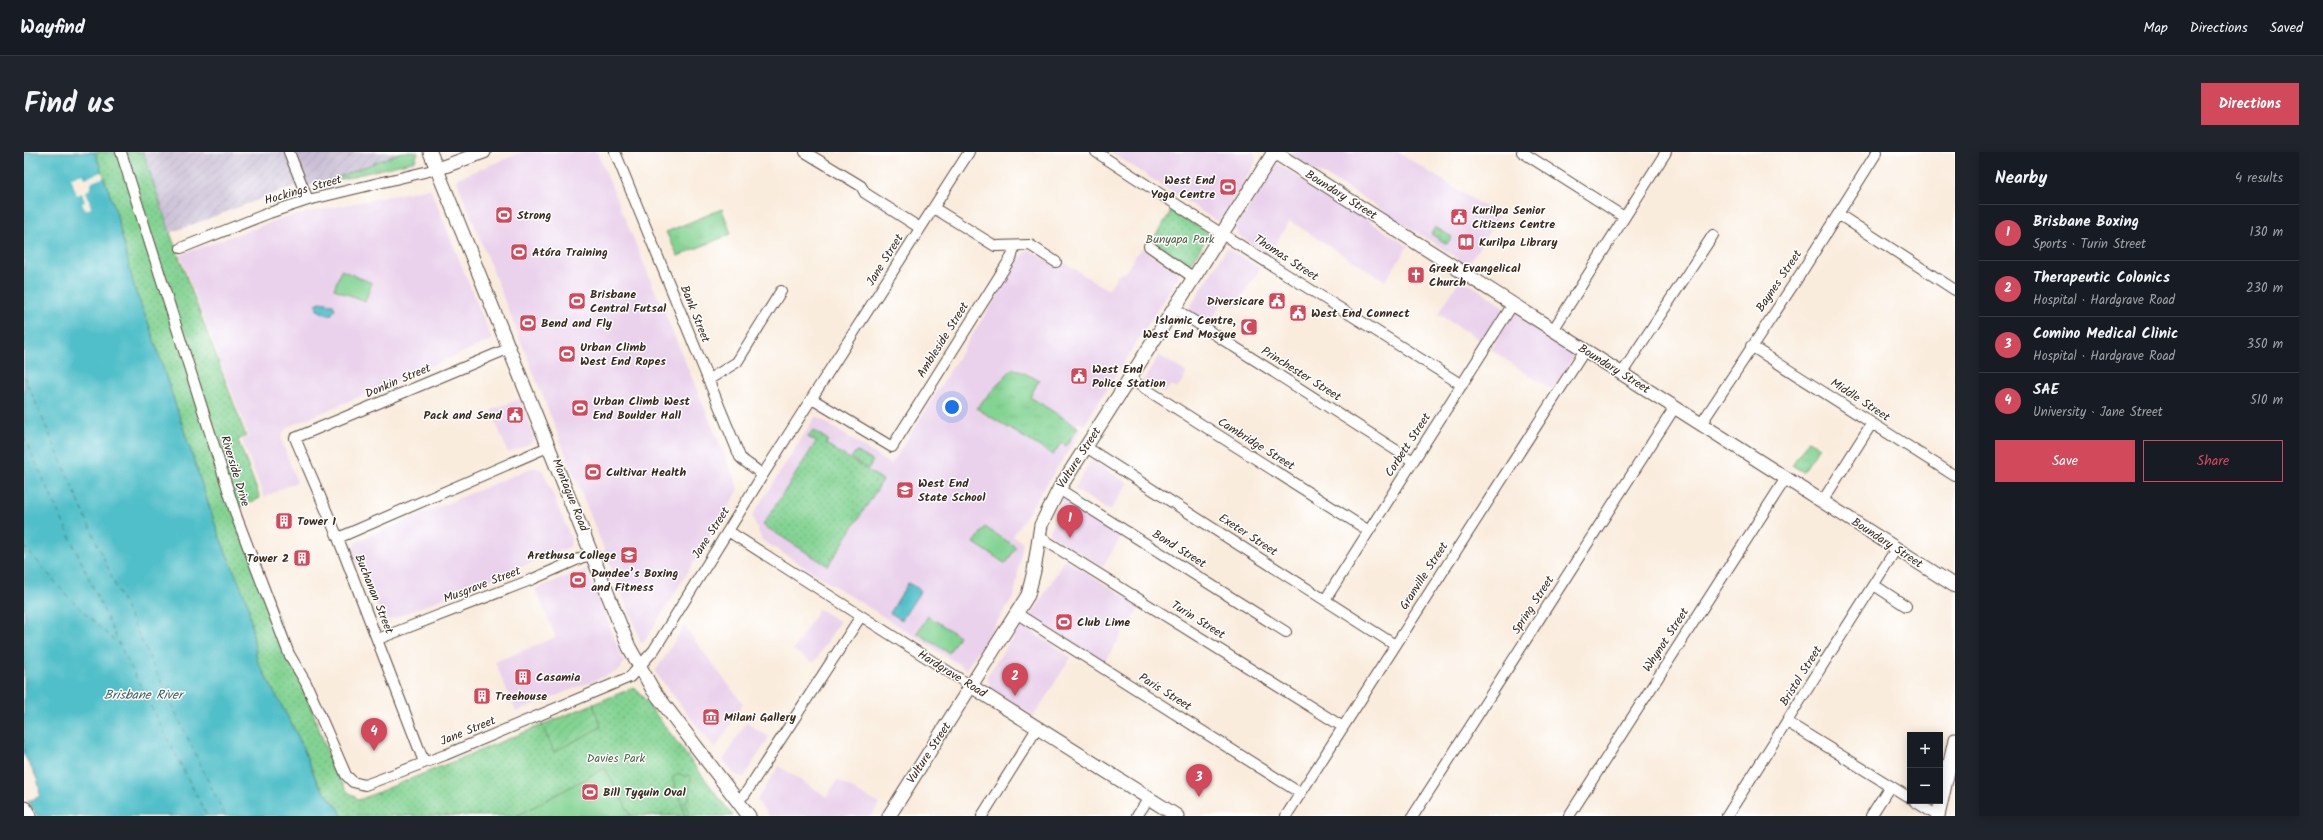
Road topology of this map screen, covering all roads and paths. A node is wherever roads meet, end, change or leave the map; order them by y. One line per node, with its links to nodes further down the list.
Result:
1 (121, 152): 73 (street, Riverside Drive)
2 (290, 152): 14 (street)
3 (430, 152): 13 (street, Montague Road)
4 (484, 152): 13 (street)
5 (615, 152): 36 (street, Bank Street)
6 (805, 152): 18 (street)
7 (969, 152): 15 (street, Jane Street)
8 (1096, 152): 19 (street, Thomas Street)
9 (1274, 152): 19 (street, Vulture Street); 28 (street, Boundary Street)
10 (1522, 152): 17 (street)
11 (1666, 152): 17 (street)
12 (1877, 152): 16 (street, Baynes Street)
13 (437, 169): 14 (street, Hockings Street); 32 (street, Montague Road)
14 (308, 200): 23 (street, Hockings Street)
15 (934, 208): 18 (street, Jane Street); 21 (street)
16 (1838, 214): 26 (street); 31 (street, Baynes Street)
17 (1624, 218): 30 (street)
18 (920, 228): 38 (street, Jane Street)
19 (1222, 233): 25 (street, Vulture Street); 37 (street, Thomas Street)
20 (1713, 235): 34 (street)
21 (1014, 246): 24 (street); 38 (street, Ambleside Street)
22 (1149, 246): 25 (street)
23 (181, 248)
24 (1056, 262)
25 (1194, 278): 29 (street, Vulture Street)
26 (1955, 290)
27 (781, 291): 36 (street)
28 (1514, 304): 30 (street, Boundary Street); 37 (street, Corbett Street)
29 (1175, 309): 35 (street, Vulture Street); 45 (street, Princhester Street)
30 (1554, 330): 33 (street, Boundary Street)
31 (1751, 346): 40 (street, Middle Street); 41 (street, Baynes Street)
32 (510, 348): 42 (street, Donkin Street); 43 (street, Montague Road)
33 (1585, 350): 34 (street, Boundary Street); 65 (street, Granville Street)
34 (1622, 373): 39 (street, Boundary Street)
35 (1130, 379): 44 (street, Vulture Street); 52 (street, Cambridge Street)
36 (708, 380): 46 (street, Bank Street)
37 (1462, 385): 45 (street, Corbett Street)
38 (812, 399): 46 (street, Jane Street)
39 (1675, 407): 41 (street, Boundary Street); 88 (street, Spring Street)
40 (1872, 423): 47 (street, Middle Street); 50 (street)
41 (1701, 424): 48 (street, Boundary Street)
42 (295, 438): 54 (street, Buchanan Street)
43 (550, 446): 54 (street); 56 (street, Montague Road)
44 (1086, 447): 49 (street, Vulture Street); 59 (street, Exeter Street)
45 (1413, 461): 52 (street, Corbett Street)
46 (762, 476): 51 (street, Jane Street)
47 (1955, 476)
48 (1786, 478): 50 (street, Boundary Street); 89 (street, Whynot Street)
49 (1059, 489): 53 (street, Vulture Street); 63 (street, Bond Street)
50 (1822, 502): 55 (street, Boundary Street)
51 (728, 531): 62 (street, Hardgrave Road); 66 (street, Jane Street)
52 (1369, 531): 59 (street, Corbett Street)
53 (1038, 536): 61 (street, Vulture Street); 70 (street, Turin Street)
54 (338, 538): 64 (street, Buchanan Street)
55 (1896, 549): 57 (street, Bristol Street); 58 (street, Boundary Street)
56 (594, 555): 64 (street, Musgrave Street); 66 (street, Montague Road)
57 (1874, 585): 60 (street); 68 (street, Bristol Street)
58 (1955, 586)
59 (1325, 600): 65 (street, Exeter Street)
60 (1906, 606)
61 (1016, 613): 67 (street, Vulture Street); 75 (street, Paris Street)
62 (860, 616): 67 (street, Hardgrave Road); 78 (street)
63 (1286, 632)
64 (378, 639): 72 (street, Buchanan Street)
65 (1395, 645): 70 (street, Granville Street)
66 (639, 667): 72 (street, Jane Street); 78 (street, Montague Road)
67 (971, 686): 69 (street, Hardgrave Road); 83 (street, Vulture Street)
68 (1787, 722): 74 (street); 90 (street, Bristol Street)
69 (1038, 727): 77 (street, Hardgrave Road); 84 (street)
70 (1343, 727): 75 (street, Granville Street)
71 (1955, 740): 92 (street)
72 (424, 762): 73 (street, Jane Street)
73 (357, 784)
74 (1890, 786): 76 (street); 91 (street)
75 (1300, 793): 87 (street, Granville Street)
76 (1907, 796)
77 (1149, 798): 85 (street); 86 (street, Hardgrave Road)
78 (737, 801): 82 (street, Montague Road)
79 (1919, 804): 92 (street)
80 (24, 810): 81 (highway)
81 (27, 816)
82 (749, 816)
83 (889, 816)
84 (982, 816)
85 (1137, 816)
86 (1177, 816)
87 (1286, 816)
88 (1413, 816)
89 (1569, 816)
90 (1727, 816)
91 (1870, 816)
92 (1938, 816)

